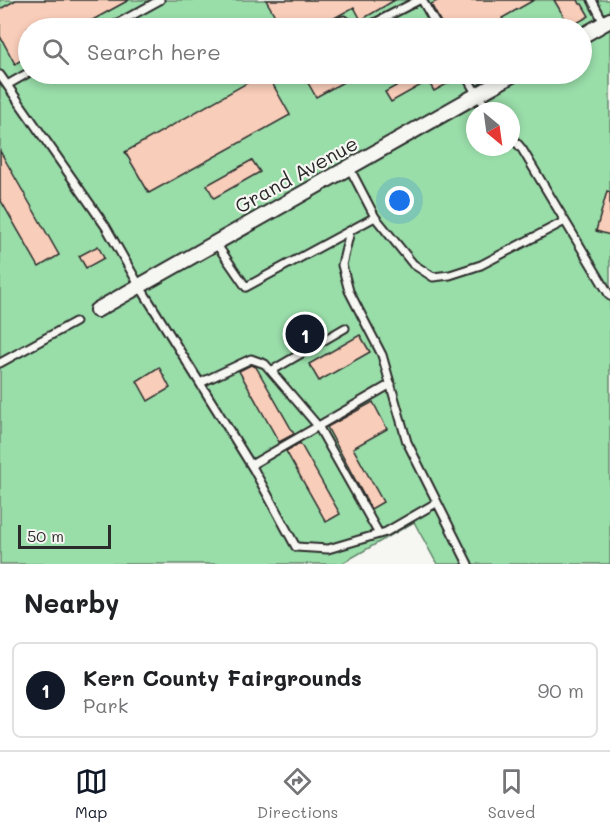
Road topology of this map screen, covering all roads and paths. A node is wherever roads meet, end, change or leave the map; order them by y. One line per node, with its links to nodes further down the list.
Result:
1 (160, 0): 4 (lane)
2 (420, 0): 5 (lane); 6 (lane)
3 (591, 0): 7 (lane)
4 (127, 18)
5 (385, 18)
6 (432, 18)
7 (607, 21): 8 (street)
8 (592, 30)
9 (0, 75): 13 (lane)
10 (18, 79): 13 (lane)
11 (471, 84): 14 (lane)
12 (496, 84): 14 (street, Grand Avenue)
13 (7, 85): 22 (lane)
14 (477, 95): 15 (lane); 17 (street, Grand Avenue)
15 (483, 102)
16 (520, 147): 19 (lane)
17 (349, 167): 18 (lane); 21 (street, Grand Avenue)
18 (375, 217): 19 (lane); 20 (lane)
19 (565, 221): 23 (lane)
20 (350, 231): 21 (lane); 30 (lane)
21 (215, 242): 22 (street, Grand Avenue)
22 (140, 285): 24 (street, Grand Avenue); 29 (lane)
23 (610, 296)
24 (97, 310)
25 (75, 322): 27 (lane)
26 (345, 328): 28 (lane)
27 (0, 363)
28 (271, 371): 29 (lane); 31 (lane)
29 (200, 383): 32 (lane)
30 (391, 384): 31 (lane); 33 (lane)
31 (318, 426): 32 (lane); 34 (lane)
32 (251, 465): 34 (lane)
33 (436, 503): 34 (lane); 35 (lane)
34 (379, 534)
35 (468, 564)

